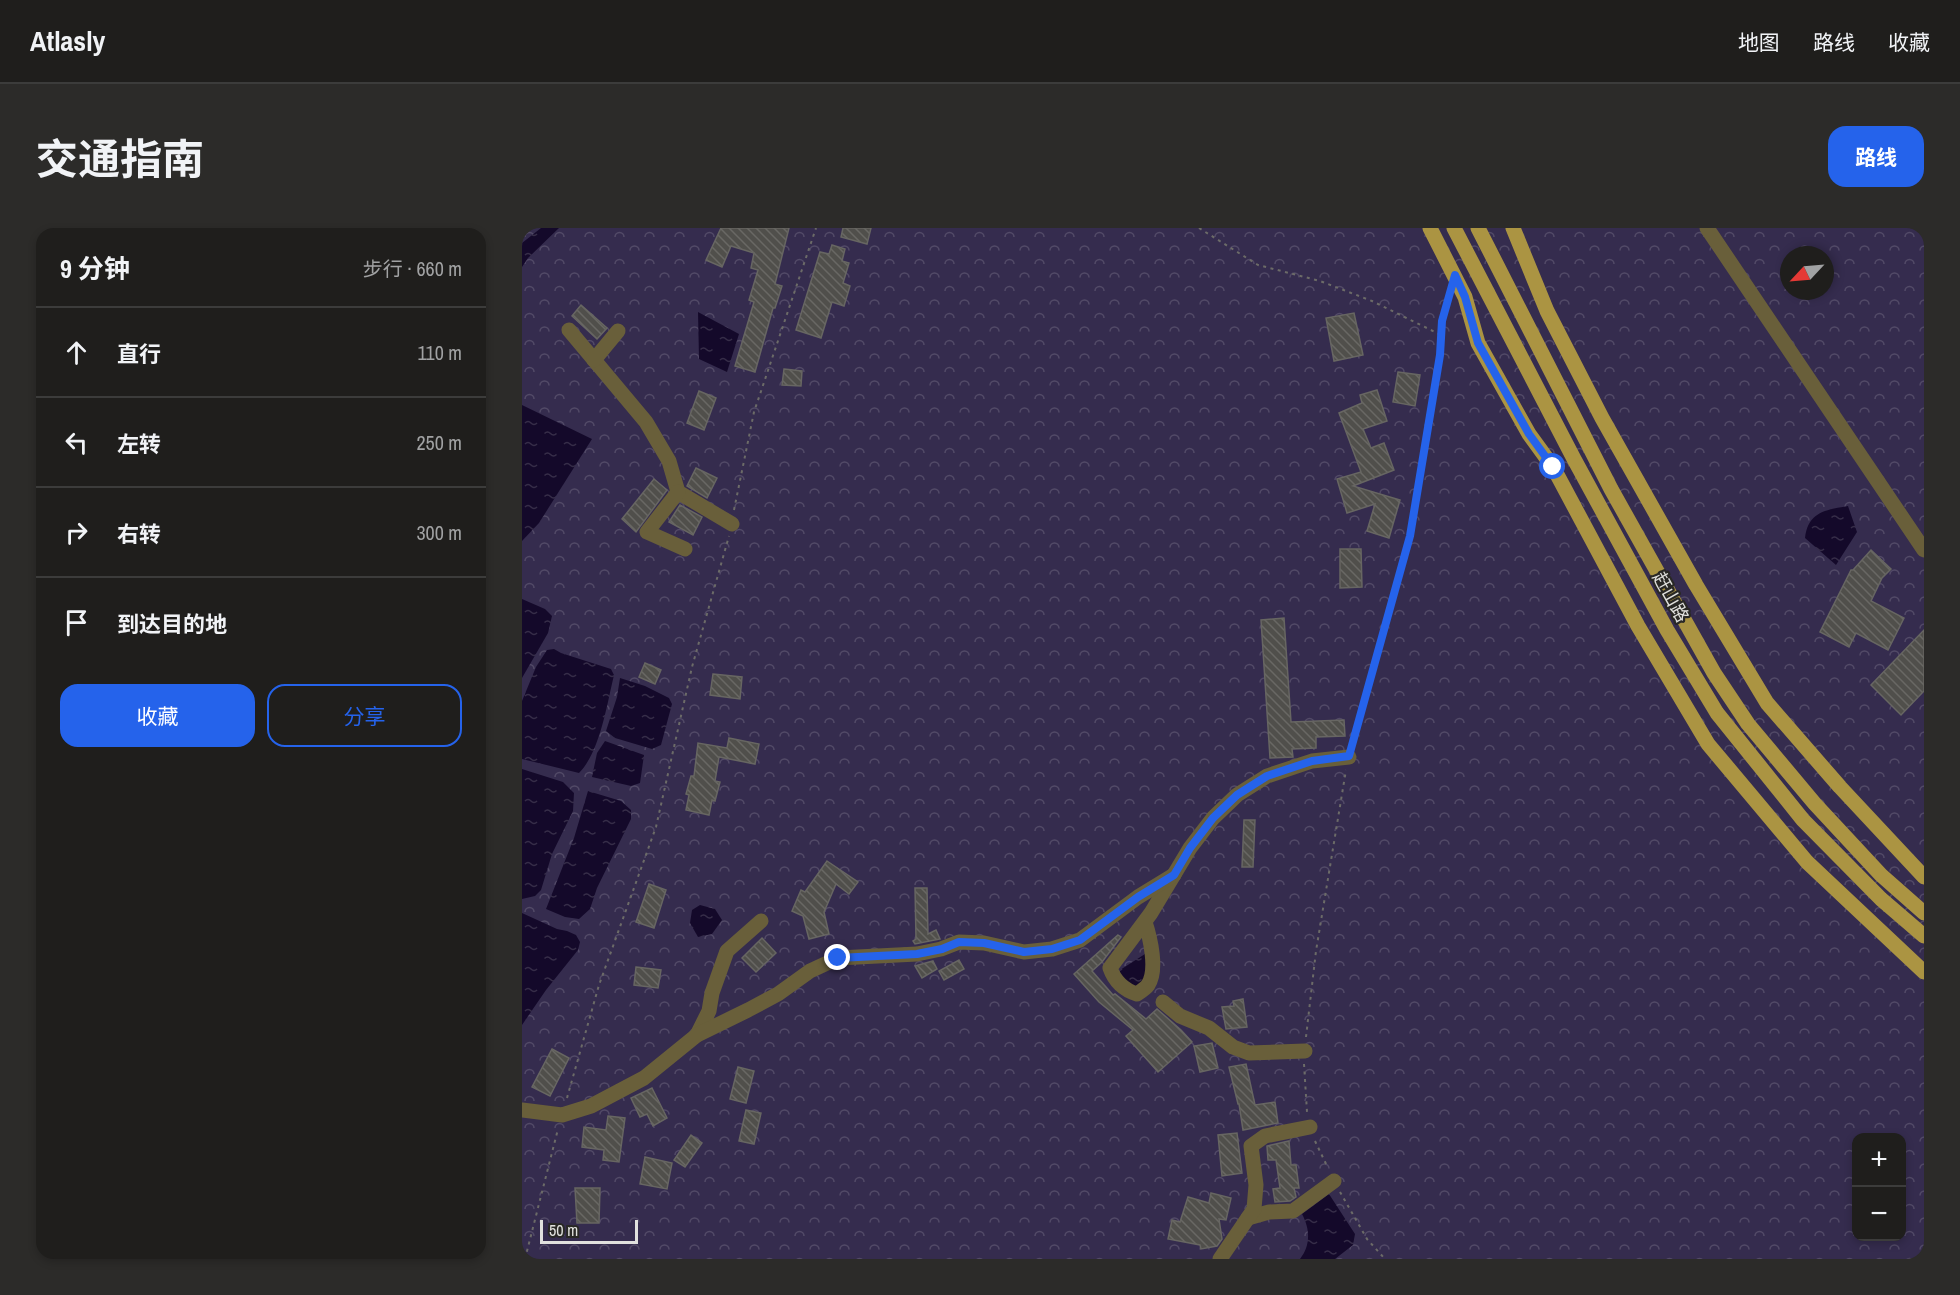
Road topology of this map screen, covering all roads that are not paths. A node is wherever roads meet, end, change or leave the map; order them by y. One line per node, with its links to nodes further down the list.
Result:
1 (1430, 228): 20 (main road)
2 (1454, 228): 19 (main road, 赶山路)
3 (1478, 228): 16 (main road, 赶山路)
4 (1513, 228): 15 (main road)
5 (1707, 228): 12 (street)
6 (569, 330): 8 (street)
7 (618, 331): 8 (street)
8 (594, 360): 9 (street)
9 (678, 492): 10 (street); 11 (street)
10 (732, 524)
11 (685, 549)
12 (1924, 550)
13 (1349, 756): 14 (street)
14 (1174, 875): 18 (street); 22 (street)
15 (1924, 877)
16 (1924, 913)
17 (761, 921): 22 (street)
18 (1145, 922)
19 (1924, 936)
20 (1924, 972)
21 (1163, 1002): 23 (street)
22 (697, 1035): 24 (street)
23 (1305, 1051)
24 (522, 1110)
25 (1310, 1127): 27 (street)
26 (1334, 1181): 27 (street)
27 (1248, 1218): 28 (street)
28 (1220, 1259)

